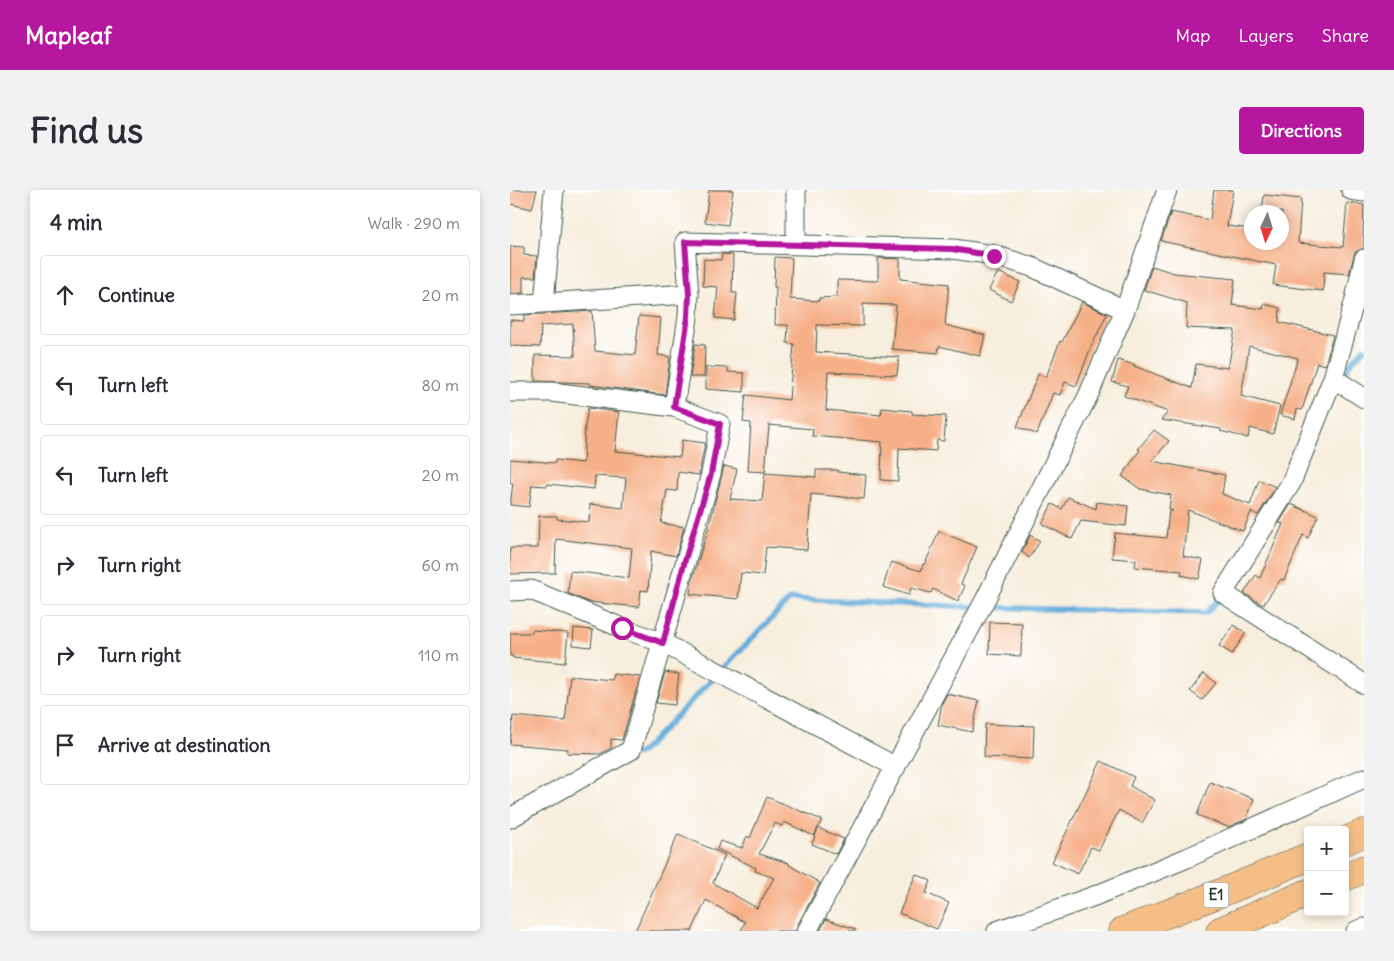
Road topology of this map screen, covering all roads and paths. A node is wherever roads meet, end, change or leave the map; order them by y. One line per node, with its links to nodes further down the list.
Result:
1 (554, 190): 9 (street)
2 (796, 190): 6 (street)
3 (1167, 190): 11 (street)
4 (1351, 190): 5 (street)
5 (1364, 192)
6 (796, 245): 8 (street); 11 (street)
7 (1364, 259): 12 (street)
8 (689, 294): 9 (street); 15 (street)
9 (544, 304): 10 (street)
10 (510, 305)
11 (1125, 310): 19 (street)
12 (1333, 378): 14 (street); 18 (street)
13 (510, 392): 15 (street)
14 (1364, 398)
15 (674, 407): 17 (street)
16 (510, 591): 17 (street)
17 (663, 643): 19 (street); 21 (street)
18 (1364, 684)
19 (896, 767): 25 (street)
20 (1364, 778): 26 (street)
21 (510, 818)
22 (1304, 859): 27 (highway, E1)
23 (1304, 895): 28 (highway, E1)
24 (1364, 928): 29 (street)
25 (807, 931)
26 (997, 931)
27 (1123, 931)
28 (1220, 931)
29 (1356, 931)

